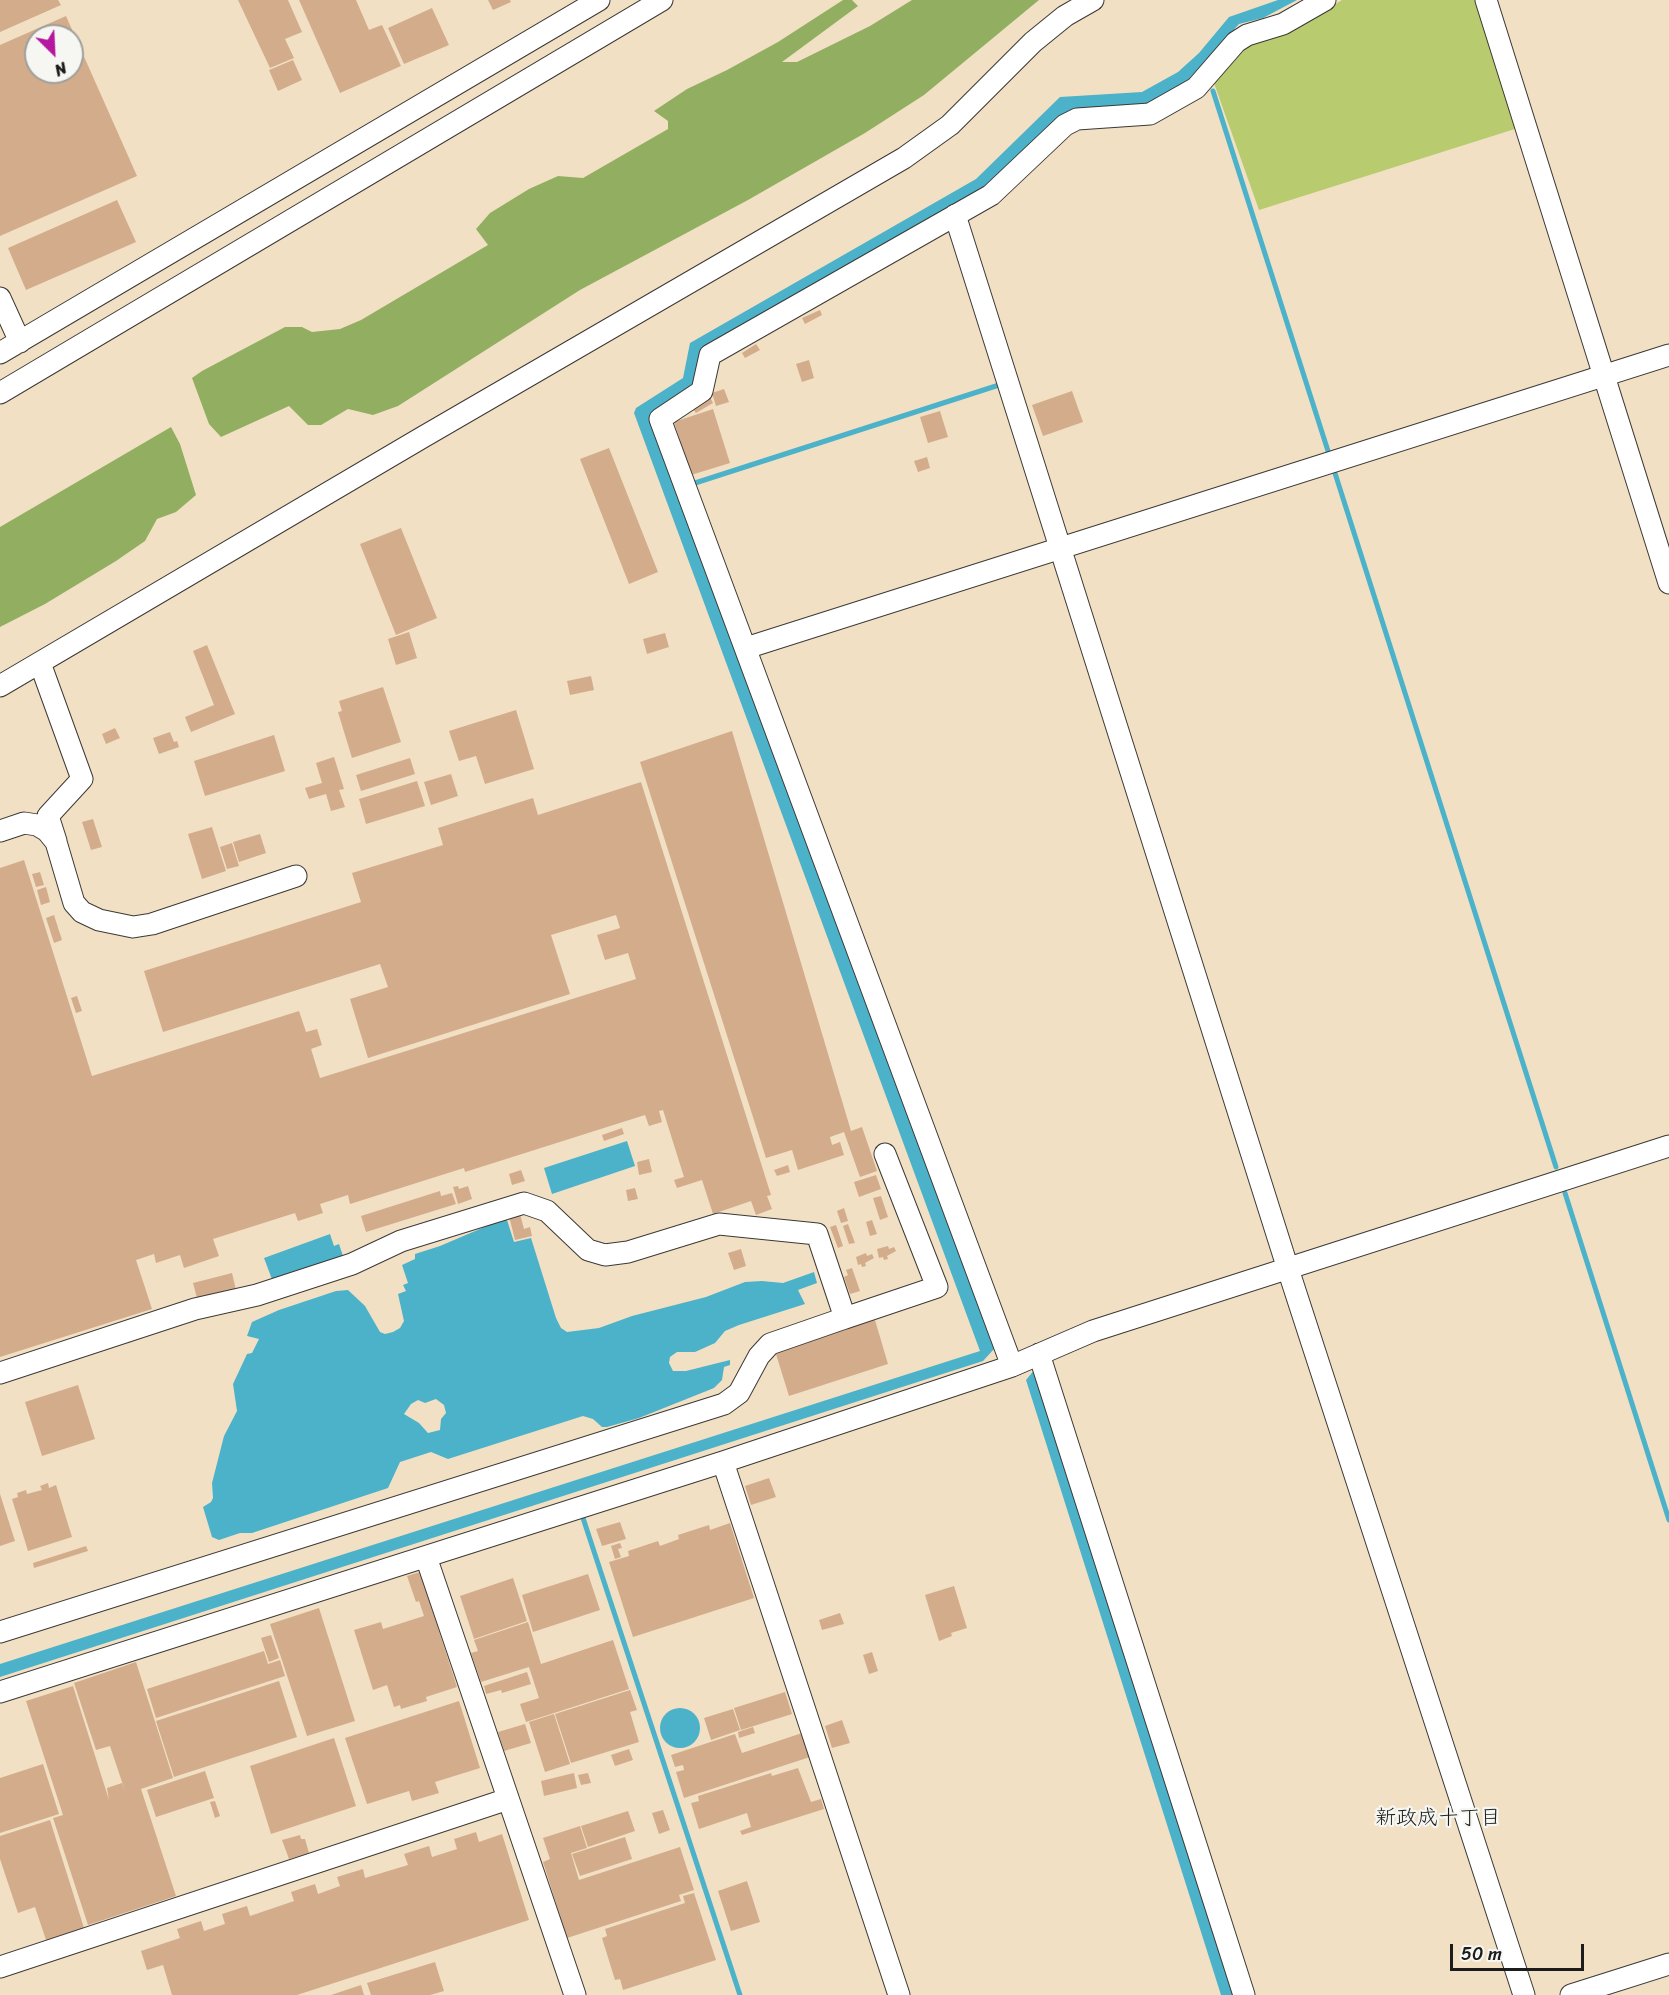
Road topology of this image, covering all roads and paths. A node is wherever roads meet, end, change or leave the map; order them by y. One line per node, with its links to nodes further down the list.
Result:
1 (599, 0): 8 (street)
2 (662, 0): 12 (street)
3 (1094, 0): 16 (street)
4 (1325, 0): 6 (street)
5 (1486, 0): 11 (street)
6 (955, 215): 13 (street); 15 (street)
7 (0, 298): 8 (street)
8 (20, 342): 9 (street)
9 (0, 353)
10 (1669, 355): 11 (street)
11 (1604, 376): 13 (street); 14 (street)
12 (0, 393)
13 (1061, 547): 15 (street); 23 (street)
14 (1669, 583)
15 (746, 648): 26 (street)
16 (40, 663): 17 (street); 19 (street)
17 (0, 686)
18 (0, 831): 19 (street)
19 (56, 842): 20 (street)
20 (296, 876)
21 (1669, 1146): 23 (street)
22 (885, 1154): 24 (street)
23 (1288, 1269): 25 (street); 38 (street)
24 (845, 1318): 27 (street); 30 (street)
25 (1039, 1354): 26 (street); 37 (street)
26 (1012, 1366): 28 (street)
27 (0, 1373)
28 (723, 1462): 29 (street); 36 (street)
29 (426, 1557): 31 (street); 32 (street)
30 (0, 1632)
31 (0, 1692)
32 (508, 1798): 34 (street); 35 (street)
33 (1669, 1964): 39 (street)
34 (0, 1967)
35 (575, 1995)
36 (899, 1995)
37 (1244, 1995)
38 (1524, 1995)
39 (1571, 1995)

